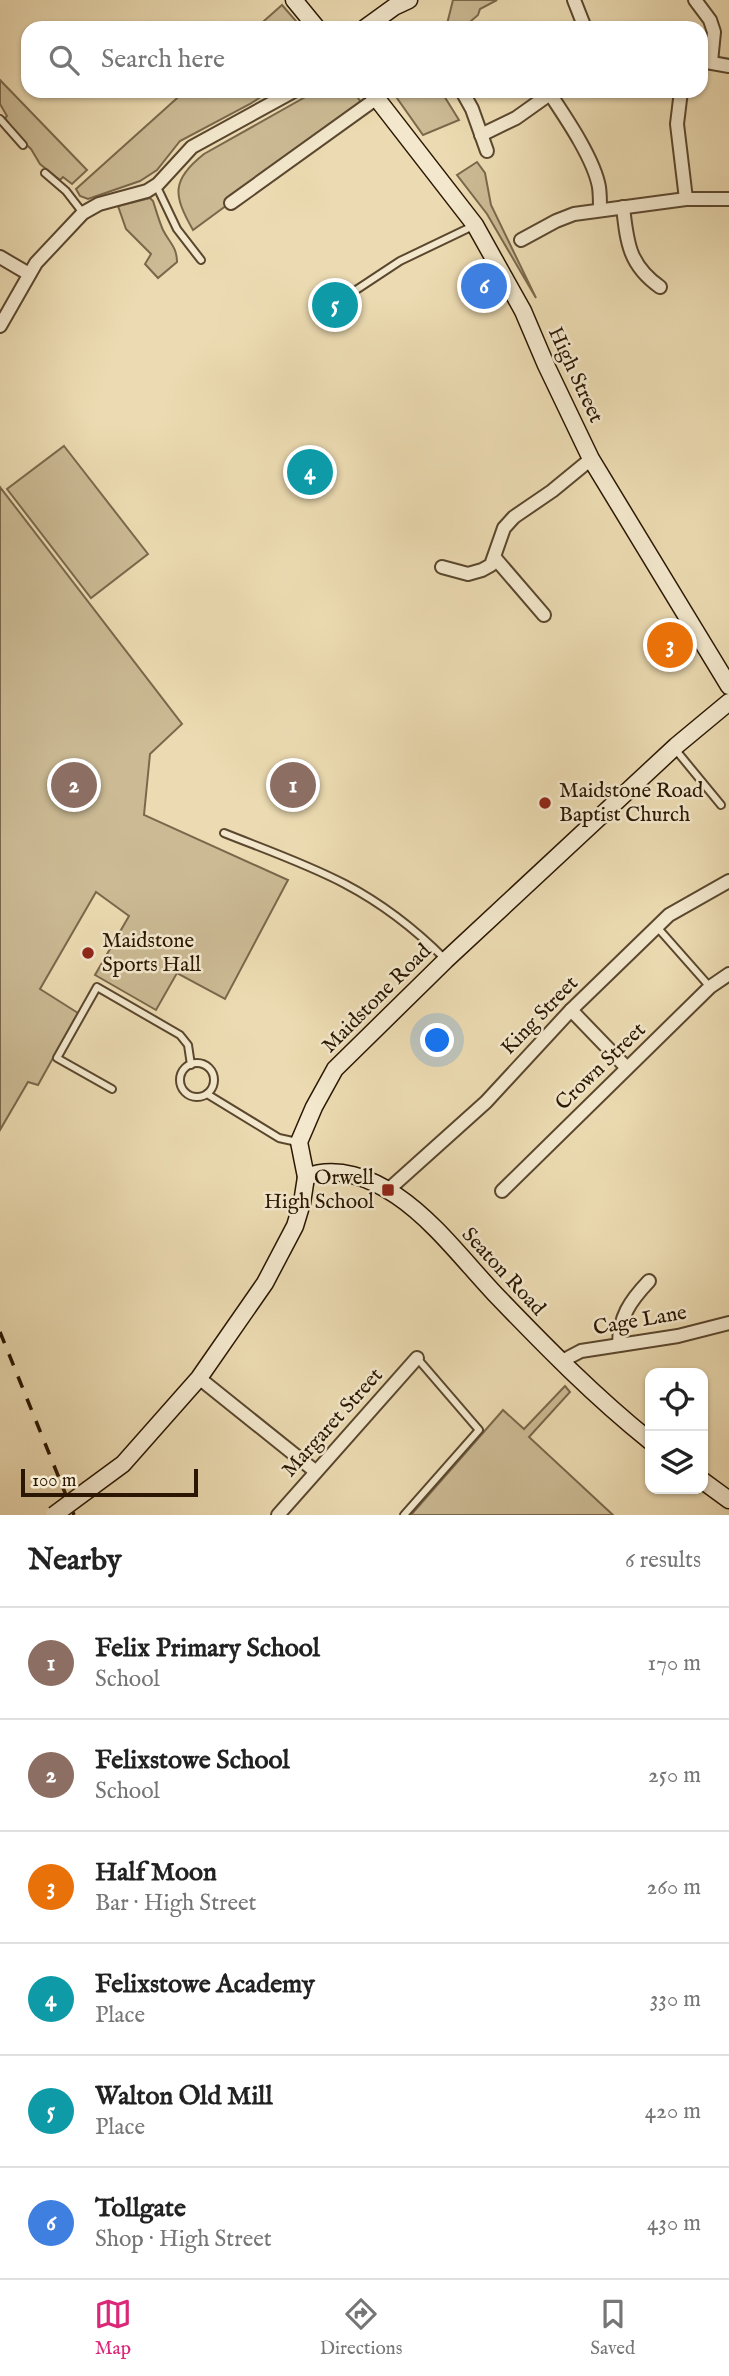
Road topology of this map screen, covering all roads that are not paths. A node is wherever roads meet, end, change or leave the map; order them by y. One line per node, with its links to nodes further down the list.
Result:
1 (294, 0): 5 (street)
2 (409, 0): 6 (street)
3 (574, 0): 7 (street)
4 (695, 0): 8 (street)
5 (311, 21)
6 (375, 21)
7 (582, 21)
8 (708, 54)
9 (708, 61): 10 (street)
10 (729, 66)
11 (281, 98): 23 (street)
12 (370, 98): 26 (street)
13 (376, 98): 30 (street, High Street)
14 (466, 98): 19 (street)
15 (544, 98): 19 (street)
16 (556, 98): 28 (street)
17 (680, 98): 24 (street)
18 (0, 119): 20 (lane)
19 (481, 135): 21 (street)
20 (23, 145)
21 (487, 151)
22 (45, 173): 29 (lane)
23 (156, 185): 29 (street); 33 (lane)
24 (686, 199): 25 (street); 27 (street)
25 (729, 199)
26 (231, 203)
27 (623, 207): 28 (street); 35 (street)
28 (600, 209): 31 (street)
29 (83, 213): 34 (street)
30 (475, 225): 36 (lane); 38 (street, High Street)
31 (521, 240)
32 (0, 257): 34 (street)
33 (201, 260)
34 (29, 274): 37 (street)
35 (660, 287)
36 (350, 293)
37 (0, 326)
38 (591, 459): 39 (street); 42 (street, High Street)
39 (495, 558): 40 (street); 41 (street)
40 (442, 566)
41 (544, 615)
42 (729, 686)
43 (729, 702): 44 (street, Maidstone Road)
44 (674, 748): 45 (lane); 49 (street, Maidstone Road)
45 (720, 804)
46 (224, 833): 49 (lane)
47 (729, 881): 48 (street, King Street)
48 (657, 926): 51 (lane); 52 (street, King Street)
49 (446, 960): 57 (street, Maidstone Road)
50 (729, 974): 51 (street, Crown Street)
51 (710, 987): 54 (street, Crown Street)
52 (571, 1010): 54 (street); 59 (street, King Street)
53 (191, 1065): 55 (lane); 56 (lane); 56 (lane)
54 (627, 1068): 60 (street, Crown Street)
55 (112, 1089)
56 (207, 1094): 57 (lane)
57 (299, 1142): 58 (street)
58 (306, 1177): 59 (street, Seaton Road); 66 (street)
59 (388, 1190): 65 (street, Seaton Road)
60 (502, 1191)
61 (649, 1281): 63 (street)
62 (729, 1323): 63 (street, Cage Lane)
63 (619, 1345): 65 (street, Cage Lane)
64 (417, 1358): 68 (street, Margaret Street); 73 (lane)
65 (560, 1362): 67 (street, Seaton Road)
66 (199, 1378): 68 (street); 71 (street, bridge)
67 (645, 1437)
68 (315, 1471): 72 (street, Margaret Street)
69 (708, 1485): 70 (street)
70 (729, 1500)
71 (54, 1515)
72 (278, 1515)
73 (404, 1515)

